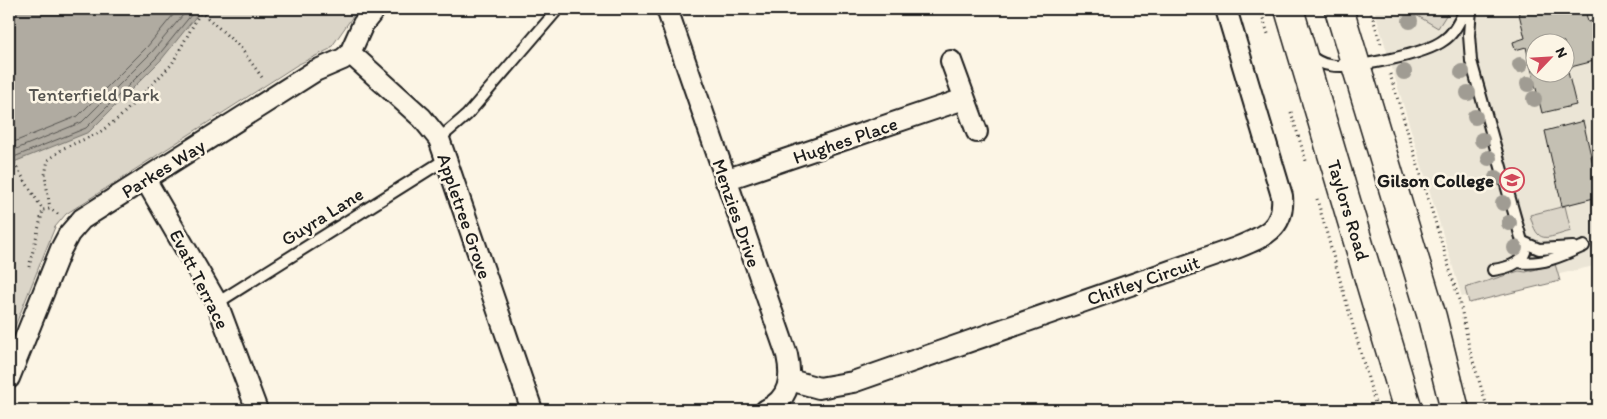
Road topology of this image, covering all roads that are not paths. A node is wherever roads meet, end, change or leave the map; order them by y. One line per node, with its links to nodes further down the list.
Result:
1 (375, 9): 10 (street)
2 (558, 9): 15 (lane)
3 (667, 9): 18 (street, Menzies Drive)
4 (1226, 9): 24 (street, Chifley Circuit)
5 (1289, 9): 9 (main road, Taylors Road)
6 (1339, 9): 12 (main road)
7 (1466, 9): 12 (lane)
8 (1470, 9): 19 (lane)
9 (1299, 45): 12 (lane); 28 (main road, Taylors Road)
10 (350, 54): 15 (street, Appletree Grove); 17 (street, Parkes Way)
11 (951, 60): 13 (street)
12 (1356, 65): 29 (main road)
13 (964, 99): 14 (street); 18 (street, Hughes Place)
14 (977, 132)
15 (438, 139): 16 (street, Appletree Grove)
16 (446, 159): 22 (lane, Guyra Lane); 26 (street, Appletree Grove)
17 (145, 179): 22 (street, Evatt Terrace); 23 (street, Parkes Way)
18 (725, 180): 24 (street, Menzies Drive)
19 (1523, 242): 20 (lane); 20 (lane)
20 (1519, 262): 21 (lane)
21 (1494, 270)
22 (217, 303): 25 (street, Evatt Terrace)
23 (9, 378)
24 (790, 380): 27 (street)
25 (257, 410)
26 (532, 410)
27 (766, 410)
28 (1408, 410)
29 (1455, 410)

